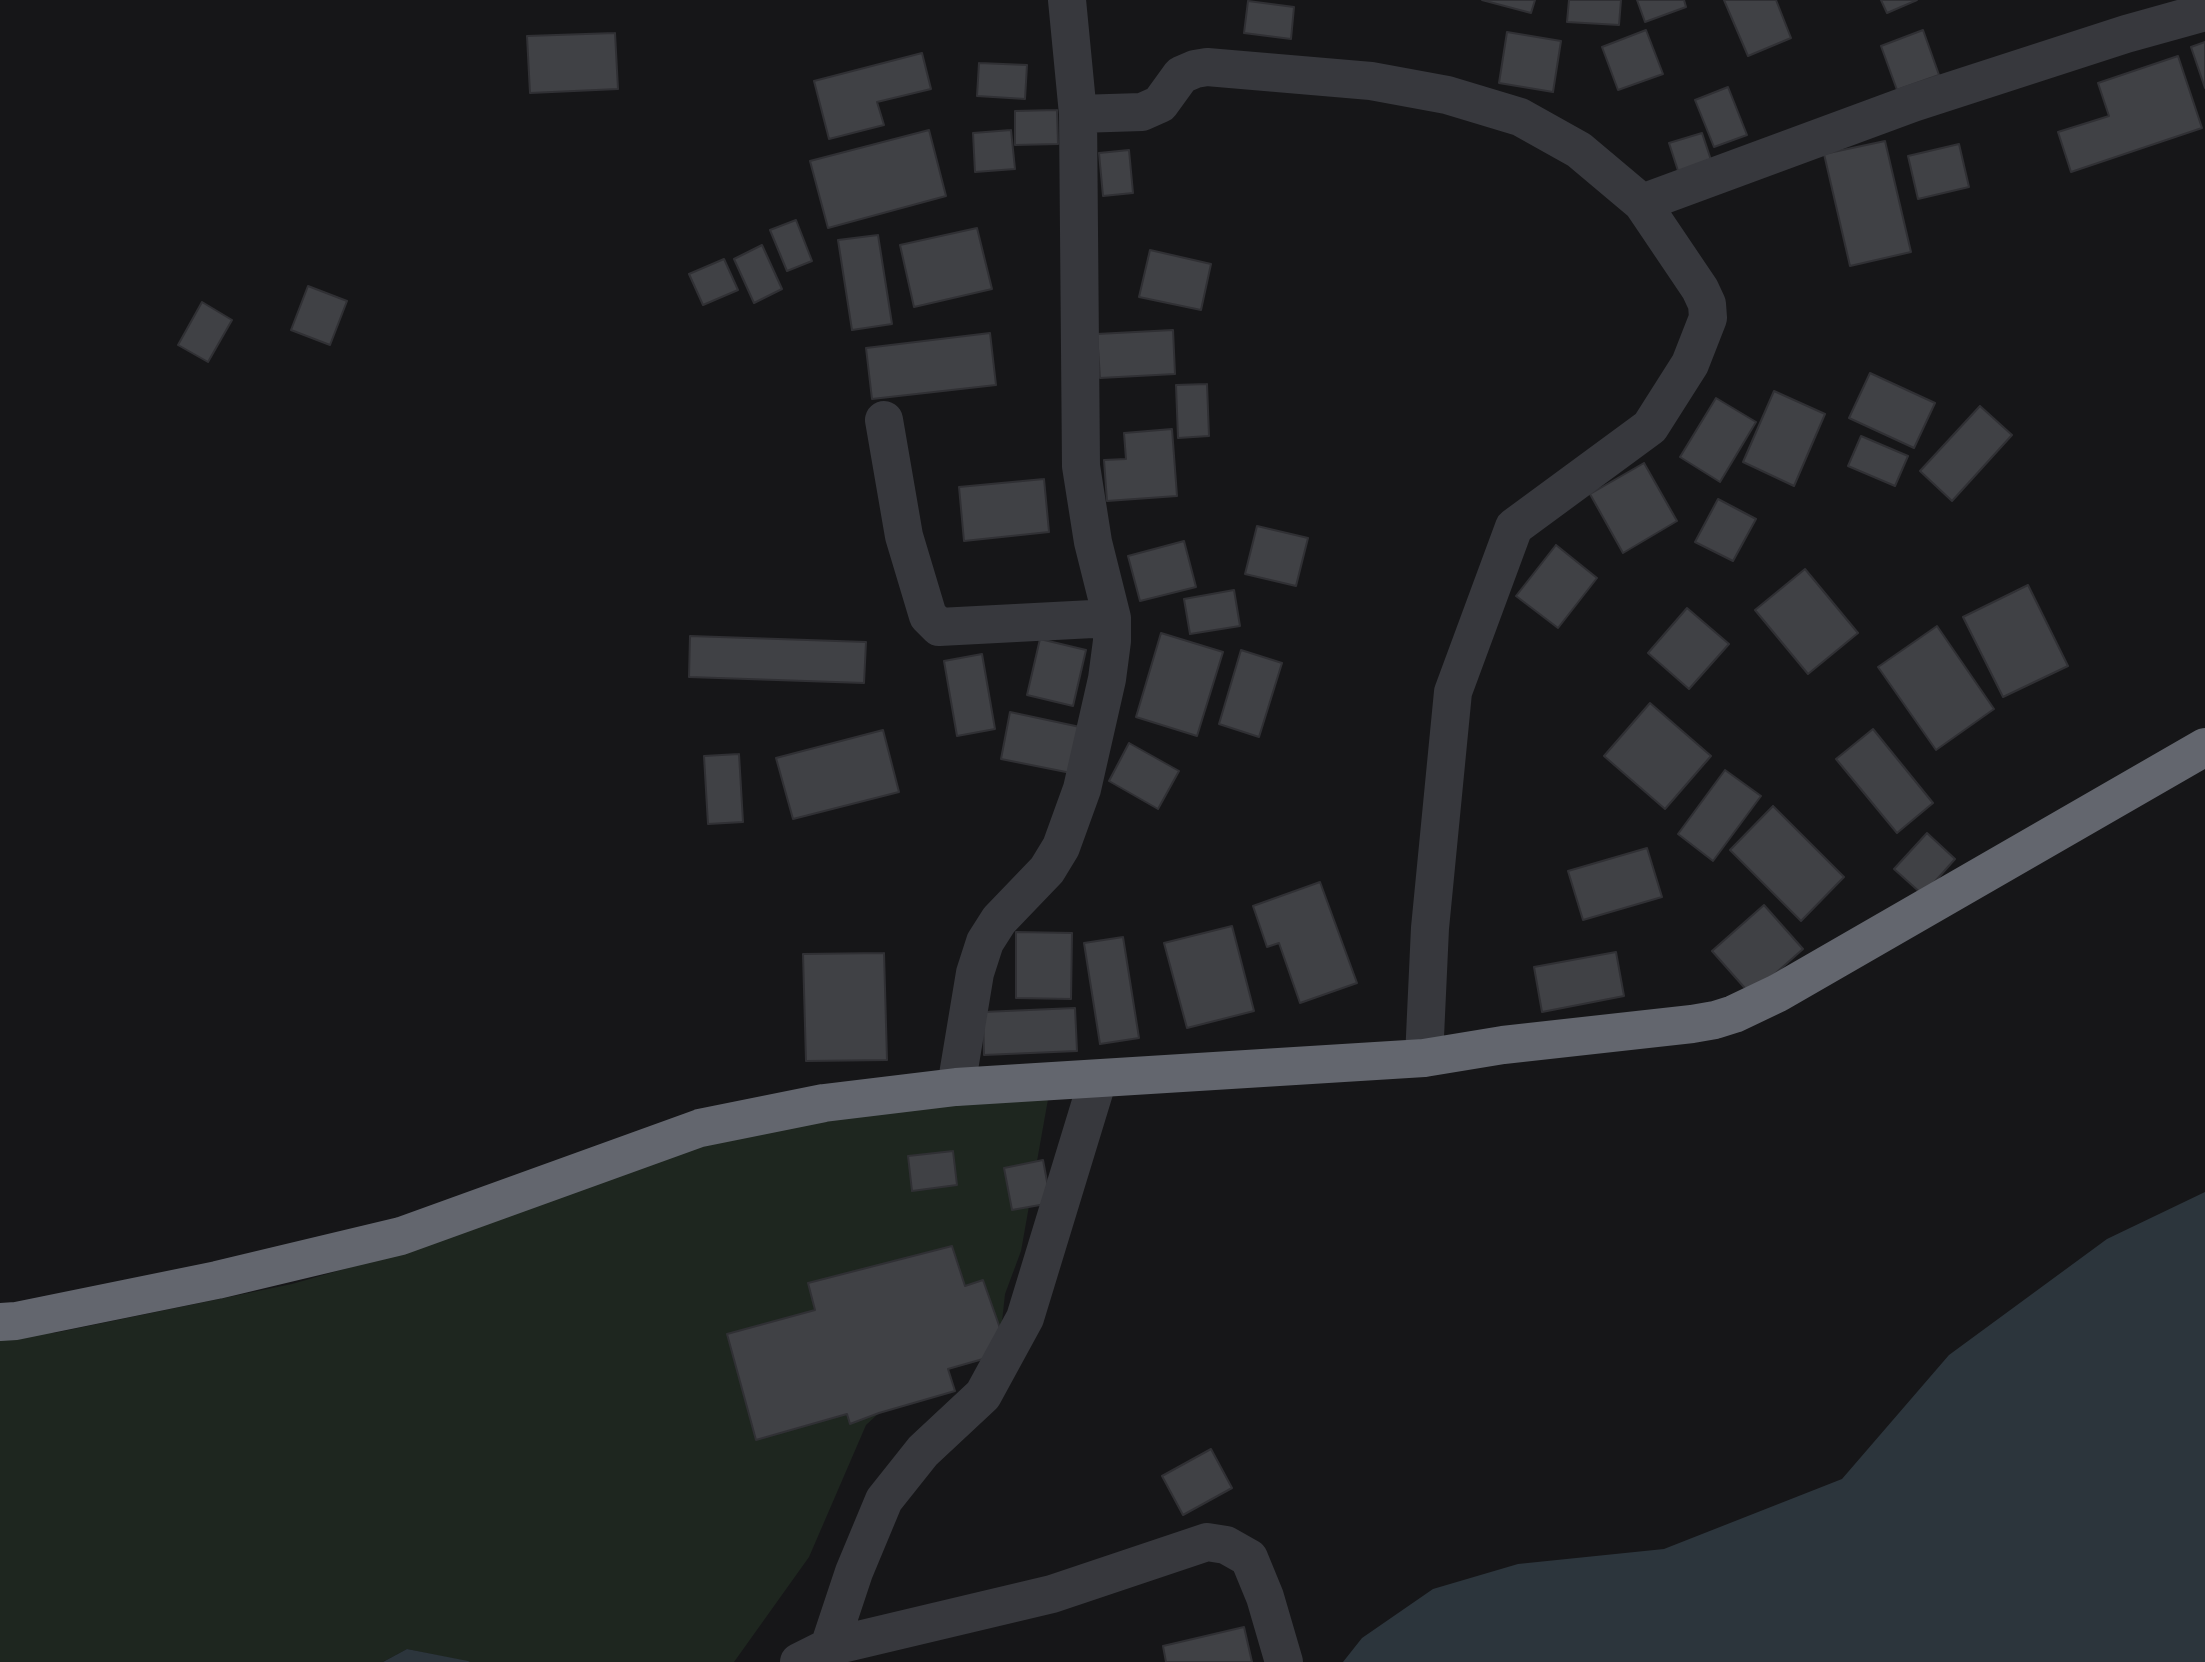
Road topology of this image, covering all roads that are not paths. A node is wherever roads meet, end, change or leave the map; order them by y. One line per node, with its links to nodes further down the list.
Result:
1 (1067, 0): 3 (street)
2 (2205, 12): 4 (street)
3 (1078, 114): 4 (street); 6 (street)
4 (1642, 203): 8 (street)
5 (884, 420): 6 (street)
6 (1112, 618): 10 (street)
7 (2199, 751): 8 (highway)
8 (1424, 1058): 9 (highway)
9 (1098, 1079): 10 (highway); 12 (street)
10 (956, 1087): 11 (highway)
11 (0, 1322)
12 (814, 1655): 13 (street)
13 (1284, 1662)

